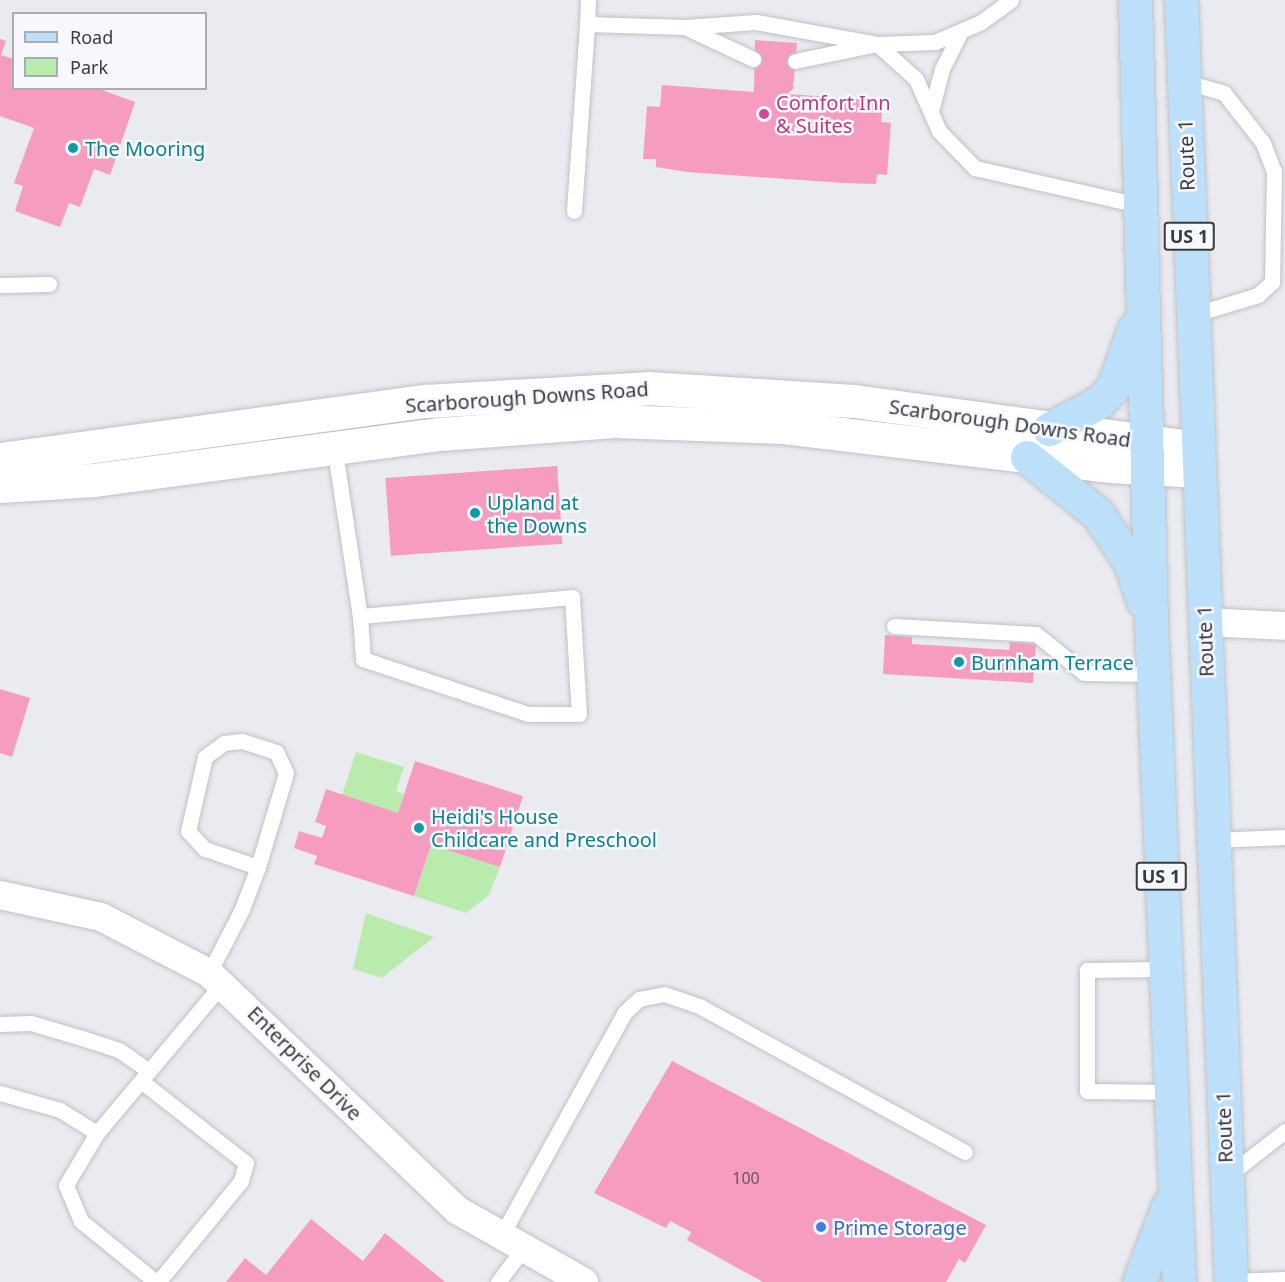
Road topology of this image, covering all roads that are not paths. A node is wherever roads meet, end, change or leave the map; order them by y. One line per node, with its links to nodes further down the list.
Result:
1 (588, 0): 5 (lane)
2 (1011, 0): 7 (lane)
3 (1135, 0): 13 (main road, US 1)
4 (1181, 0): 11 (main road, Route 1 / US 1)
5 (587, 24): 6 (lane); 14 (lane)
6 (685, 27): 8 (lane); 9 (lane)
7 (960, 33): 8 (lane); 12 (lane)
8 (877, 44): 10 (lane); 12 (lane)
9 (753, 59)
10 (795, 61)
11 (1183, 81): 18 (main road, Route 1 / US 1); 18 (lane)
12 (931, 113): 13 (lane)
13 (1139, 205): 17 (main road, US 1)
14 (574, 210)
15 (49, 284): 16 (lane)
16 (0, 285)
17 (1141, 295): 20 (main road); 22 (main road, US 1)
18 (1192, 315): 25 (main road, Route 1 / US 1)
19 (330, 415): 20 (street, Scarborough Downs Road); 21 (lane); 24 (street, Scarborough Downs Road)
20 (1049, 429): 22 (street, Scarborough Downs Road)
21 (334, 447): 23 (street, Scarborough Downs Road); 26 (street, Scarborough Downs Road); 27 (lane)
22 (1149, 455): 23 (street, Scarborough Downs Road); 25 (street, Scarborough Downs Road); 29 (main road, US 1)
23 (1027, 457): 29 (main road)
24 (0, 459)
25 (1198, 459): 28 (main road, Route 1 / US 1)
26 (0, 486)
27 (360, 616): 27 (lane)
28 (1204, 622): 31 (street); 34 (main road, Route 1 / US 1)
29 (1151, 624): 32 (main road, US 1)
30 (894, 626): 32 (lane)
31 (1285, 626)
32 (1153, 674): 37 (main road, US 1)
33 (1285, 837): 34 (lane)
34 (1213, 840): 46 (main road, Route 1 / US 1)
35 (258, 867): 35 (lane); 38 (lane)
36 (0, 895): 38 (street, Enterprise Drive)
37 (1165, 969): 41 (main road, US 1); 41 (lane)
38 (216, 978): 40 (lane); 48 (street, Enterprise Drive)
39 (0, 1024): 40 (lane)
40 (144, 1075): 44 (lane); 50 (lane)
41 (1171, 1092): 47 (main road, US 1)
42 (0, 1093): 44 (lane)
43 (1285, 1131): 46 (lane)
44 (97, 1133): 50 (lane)
45 (965, 1152): 48 (lane)
46 (1226, 1177): 55 (main road, Route 1 / US 1)
47 (1174, 1182): 53 (main road); 54 (main road, US 1)
48 (511, 1244): 51 (lane); 52 (street, Enterprise Drive)
49 (1285, 1279): 55 (lane)
50 (157, 1282)
51 (498, 1282)
52 (584, 1282)
53 (1139, 1282)
54 (1179, 1282)
55 (1231, 1282)

